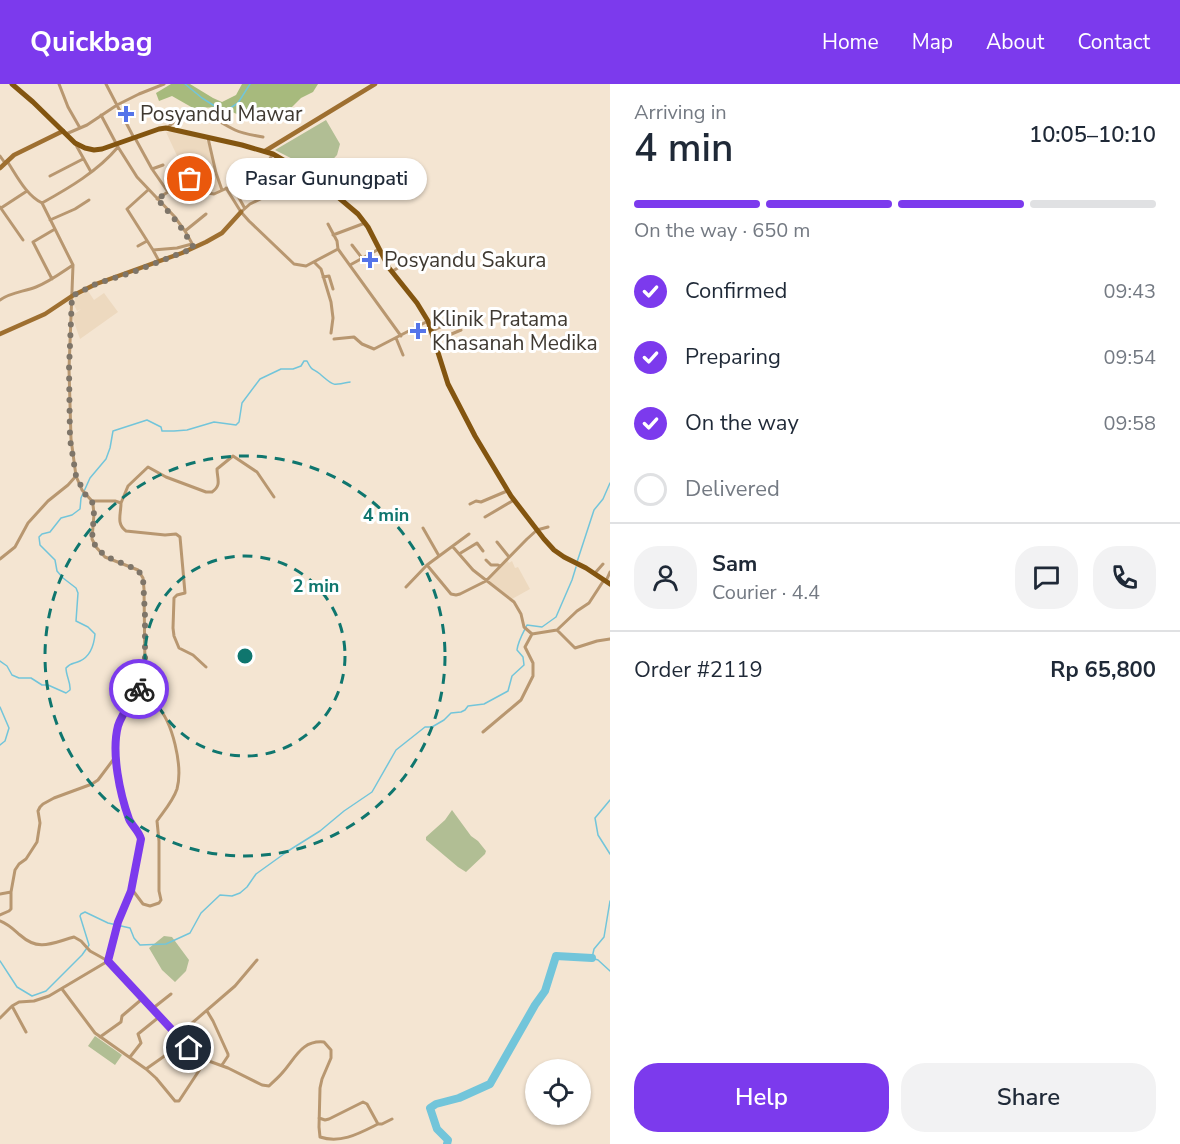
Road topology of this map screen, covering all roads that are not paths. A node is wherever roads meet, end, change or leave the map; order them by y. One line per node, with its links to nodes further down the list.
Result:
1 (12, 84): 10 (main road)
2 (59, 84): 8 (street)
3 (106, 84): 6 (street)
4 (165, 84): 6 (street)
5 (375, 84): 16 (street)
6 (117, 105): 7 (street); 12 (street)
7 (101, 115): 8 (street); 15 (street)
8 (80, 128): 10 (street)
9 (166, 128): 11 (street); 12 (main road); 13 (main road)
10 (64, 132): 14 (main road); 20 (street)
11 (263, 137)
12 (135, 138): 15 (main road); 23 (street)
13 (208, 138): 16 (main road); 28 (street)
14 (75, 143): 15 (main road); 19 (street)
15 (117, 146): 25 (street); 29 (street)
16 (265, 151): 17 (main road)
17 (273, 154): 24 (main road); 27 (street)
18 (0, 156): 20 (street)
19 (83, 159): 25 (street); 26 (street)
20 (6, 162): 22 (street); 30 (street)
21 (163, 165): 23 (street)
22 (0, 168)
23 (152, 169): 31 (street)
24 (302, 171): 36 (street); 39 (main road)
25 (91, 172): 34 (street)
26 (50, 176)
27 (232, 185): 28 (street); 36 (street)
28 (224, 189): 31 (street); 36 (street)
29 (148, 190): 32 (street); 45 (street)
30 (27, 191): 34 (street); 35 (street)
31 (168, 192): 32 (street)
32 (157, 199): 42 (street)
33 (89, 201): 38 (street)
34 (42, 204): 38 (street)
35 (0, 208): 44 (street)
36 (243, 210): 48 (street); 55 (street)
37 (206, 214): 42 (street)
38 (50, 220): 41 (street)
39 (365, 223): 43 (street); 50 (main road)
40 (328, 224): 43 (street)
41 (55, 229): 56 (street); 60 (street)
42 (185, 231): 48 (street)
43 (333, 235): 49 (street)
44 (23, 240)
45 (147, 241): 47 (street); 51 (street)
46 (352, 245): 52 (street)
47 (138, 246)
48 (193, 246): 51 (street); 54 (street)
49 (338, 249): 55 (street); 57 (street)
50 (379, 249): 52 (street); 58 (main road)
51 (153, 250): 54 (street)
52 (362, 258): 57 (street)
53 (413, 258): 58 (street)
54 (159, 261): 62 (street)
55 (315, 263): 59 (street)
56 (73, 265): 60 (street); 62 (street)
57 (350, 265): 70 (street)
58 (391, 272): 65 (main road)
59 (323, 278): 61 (street); 68 (street)
60 (52, 279): 63 (street)
61 (333, 289)
62 (72, 296): 69 (street); 75 (street)
63 (0, 300)
64 (473, 316): 67 (street)
65 (428, 321): 67 (main road); 70 (street)
66 (461, 330): 73 (street)
67 (432, 331): 73 (main road)
68 (331, 333)
69 (0, 334)
70 (401, 336): 71 (street)
71 (396, 338): 72 (street); 74 (street)
72 (334, 339)
73 (435, 341): 76 (main road)
74 (403, 355)
75 (76, 476): 79 (street); 93 (street)
76 (507, 490): 78 (main road); 81 (street)
77 (274, 497): 80 (street)
78 (514, 500): 82 (street); 85 (main road)
79 (92, 501): 80 (street); 107 (street)
80 (121, 503): 106 (street)
81 (470, 504)
82 (485, 517)
83 (548, 526): 85 (street)
84 (423, 528): 91 (street)
85 (537, 530): 92 (street); 99 (main road)
86 (469, 534): 88 (street)
87 (497, 542): 92 (street)
88 (453, 547): 90 (street); 91 (street)
89 (483, 551): 90 (street)
90 (459, 554): 100 (street)
91 (439, 556): 96 (street)
92 (509, 557): 97 (street)
93 (0, 559)
94 (486, 560): 97 (street)
95 (603, 564): 99 (street)
96 (427, 565): 100 (street); 102 (street)
97 (500, 566): 100 (street)
98 (610, 572): 101 (street)
99 (594, 575): 101 (main road)
100 (486, 581): 104 (street)
101 (606, 582): 103 (street)
102 (406, 587)
103 (557, 630): 104 (street); 105 (street)
104 (532, 634): 108 (street)
105 (610, 639)
106 (206, 667)
107 (136, 694): 109 (street); 110 (street)
108 (483, 732)
109 (116, 756): 110 (street); 111 (street)
110 (131, 888): 116 (street)
111 (11, 892): 112 (street); 113 (street)
112 (0, 894)
113 (0, 915)
114 (0, 921): 116 (street)
115 (257, 960): 122 (street)
116 (108, 961): 117 (street); 119 (street)
117 (62, 989): 120 (street); 127 (street)
118 (171, 994): 121 (street)
119 (142, 999): 121 (street); 127 (street)
120 (12, 1006): 123 (street); 125 (street)
121 (152, 1010): 124 (street)
122 (207, 1011): 126 (street); 131 (street)
123 (0, 1017)
124 (159, 1017): 126 (street); 129 (street)
125 (26, 1032)
126 (177, 1036): 128 (street)
127 (100, 1037): 129 (street)
128 (183, 1043): 130 (street); 132 (street)
129 (130, 1057): 132 (street)
130 (206, 1060): 131 (street); 132 (street)
131 (222, 1065): 133 (street)
132 (146, 1069)
133 (319, 1118): 135 (street); 135 (street)
134 (392, 1119): 135 (street)
135 (378, 1124)

